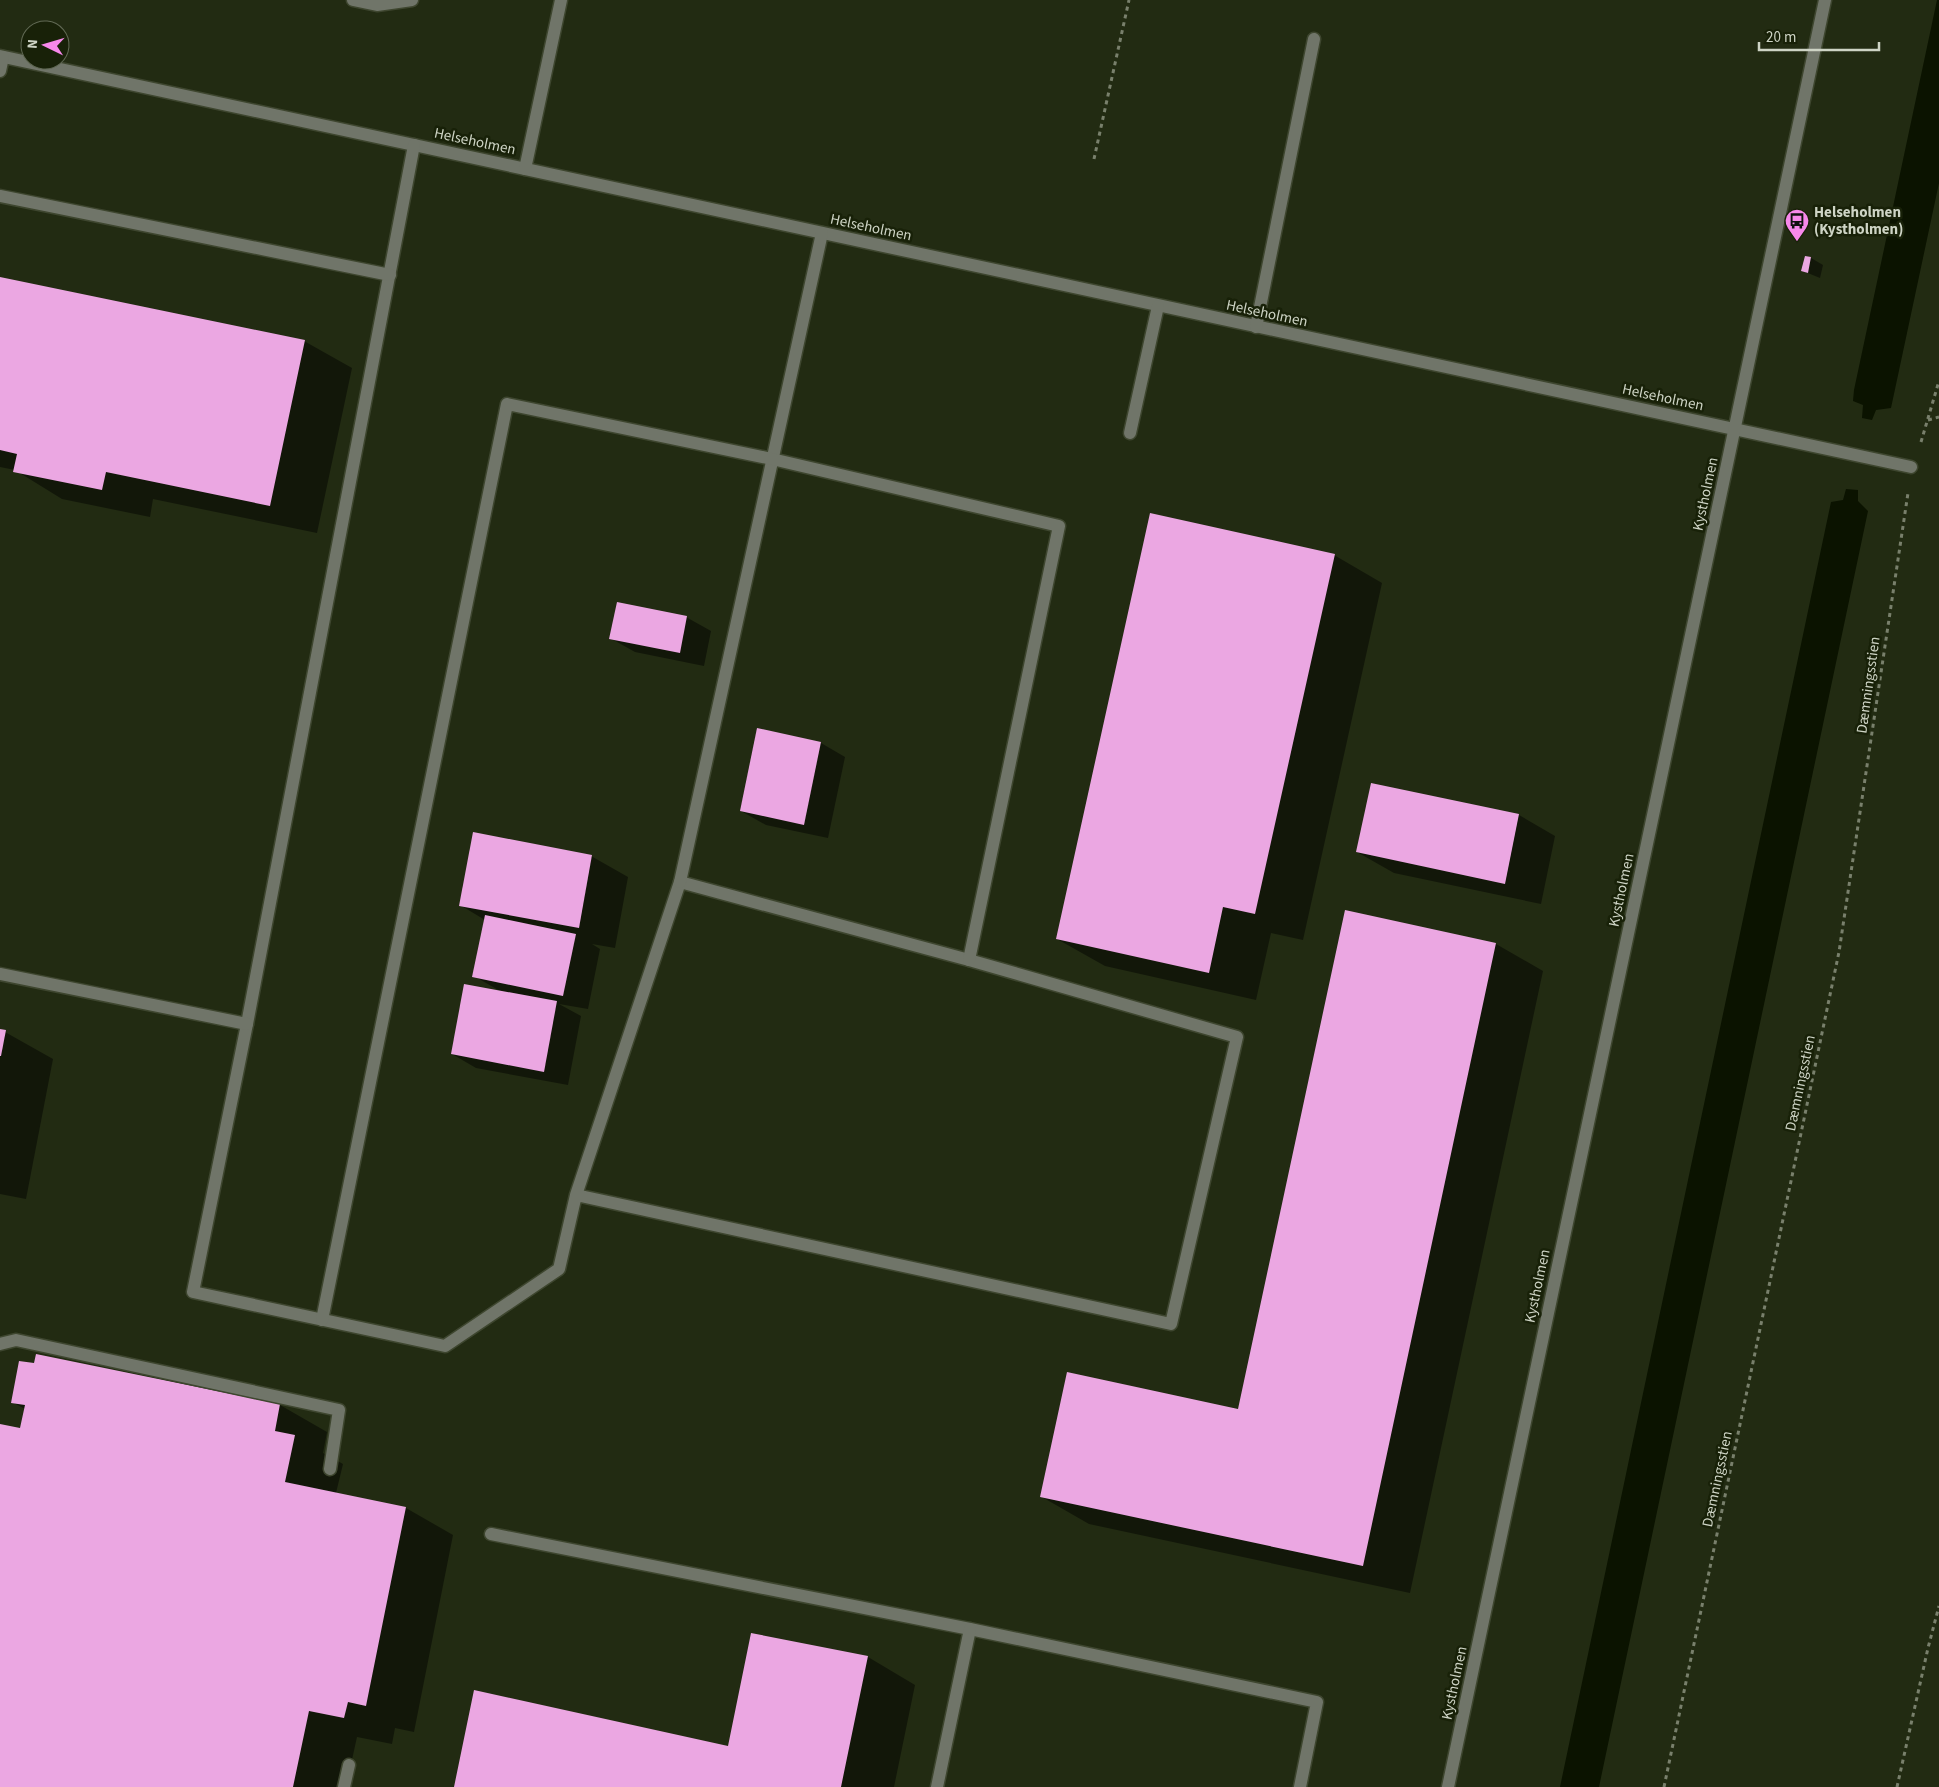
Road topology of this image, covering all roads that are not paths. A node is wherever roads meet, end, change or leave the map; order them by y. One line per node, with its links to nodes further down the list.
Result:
1 (352, 0): 2 (street)
2 (412, 0)
3 (561, 0): 9 (street)
4 (1825, 0): 15 (street, Kystholmen)
5 (1314, 39): 14 (street)
6 (1, 56): 7 (street); 8 (street, Helseholmen)
7 (0, 71)
8 (414, 145): 9 (street, Helseholmen); 12 (street)
9 (525, 169): 11 (street, Helseholmen)
10 (0, 196): 12 (street)
11 (822, 233): 13 (street, Helseholmen); 17 (street)
12 (390, 275): 22 (street)
13 (1158, 306): 14 (street, Helseholmen); 16 (street)
14 (1256, 327): 15 (street, Helseholmen)
15 (1735, 429): 18 (street, Helseholmen); 33 (street, Kystholmen)
16 (1130, 433)
17 (772, 459): 19 (street); 20 (street); 24 (street)
18 (1911, 467)
19 (680, 882): 20 (street); 23 (street)
20 (969, 960): 23 (street)
21 (0, 974): 22 (street)
22 (247, 1024): 24 (street)
23 (576, 1195): 24 (street)
24 (322, 1320)
25 (0, 1344): 26 (street)
26 (330, 1469)
27 (491, 1534): 28 (street)
28 (970, 1628): 31 (street); 32 (street)
29 (349, 1765): 30 (street)
30 (344, 1787)
31 (937, 1787)
32 (1300, 1787)
33 (1448, 1787)

